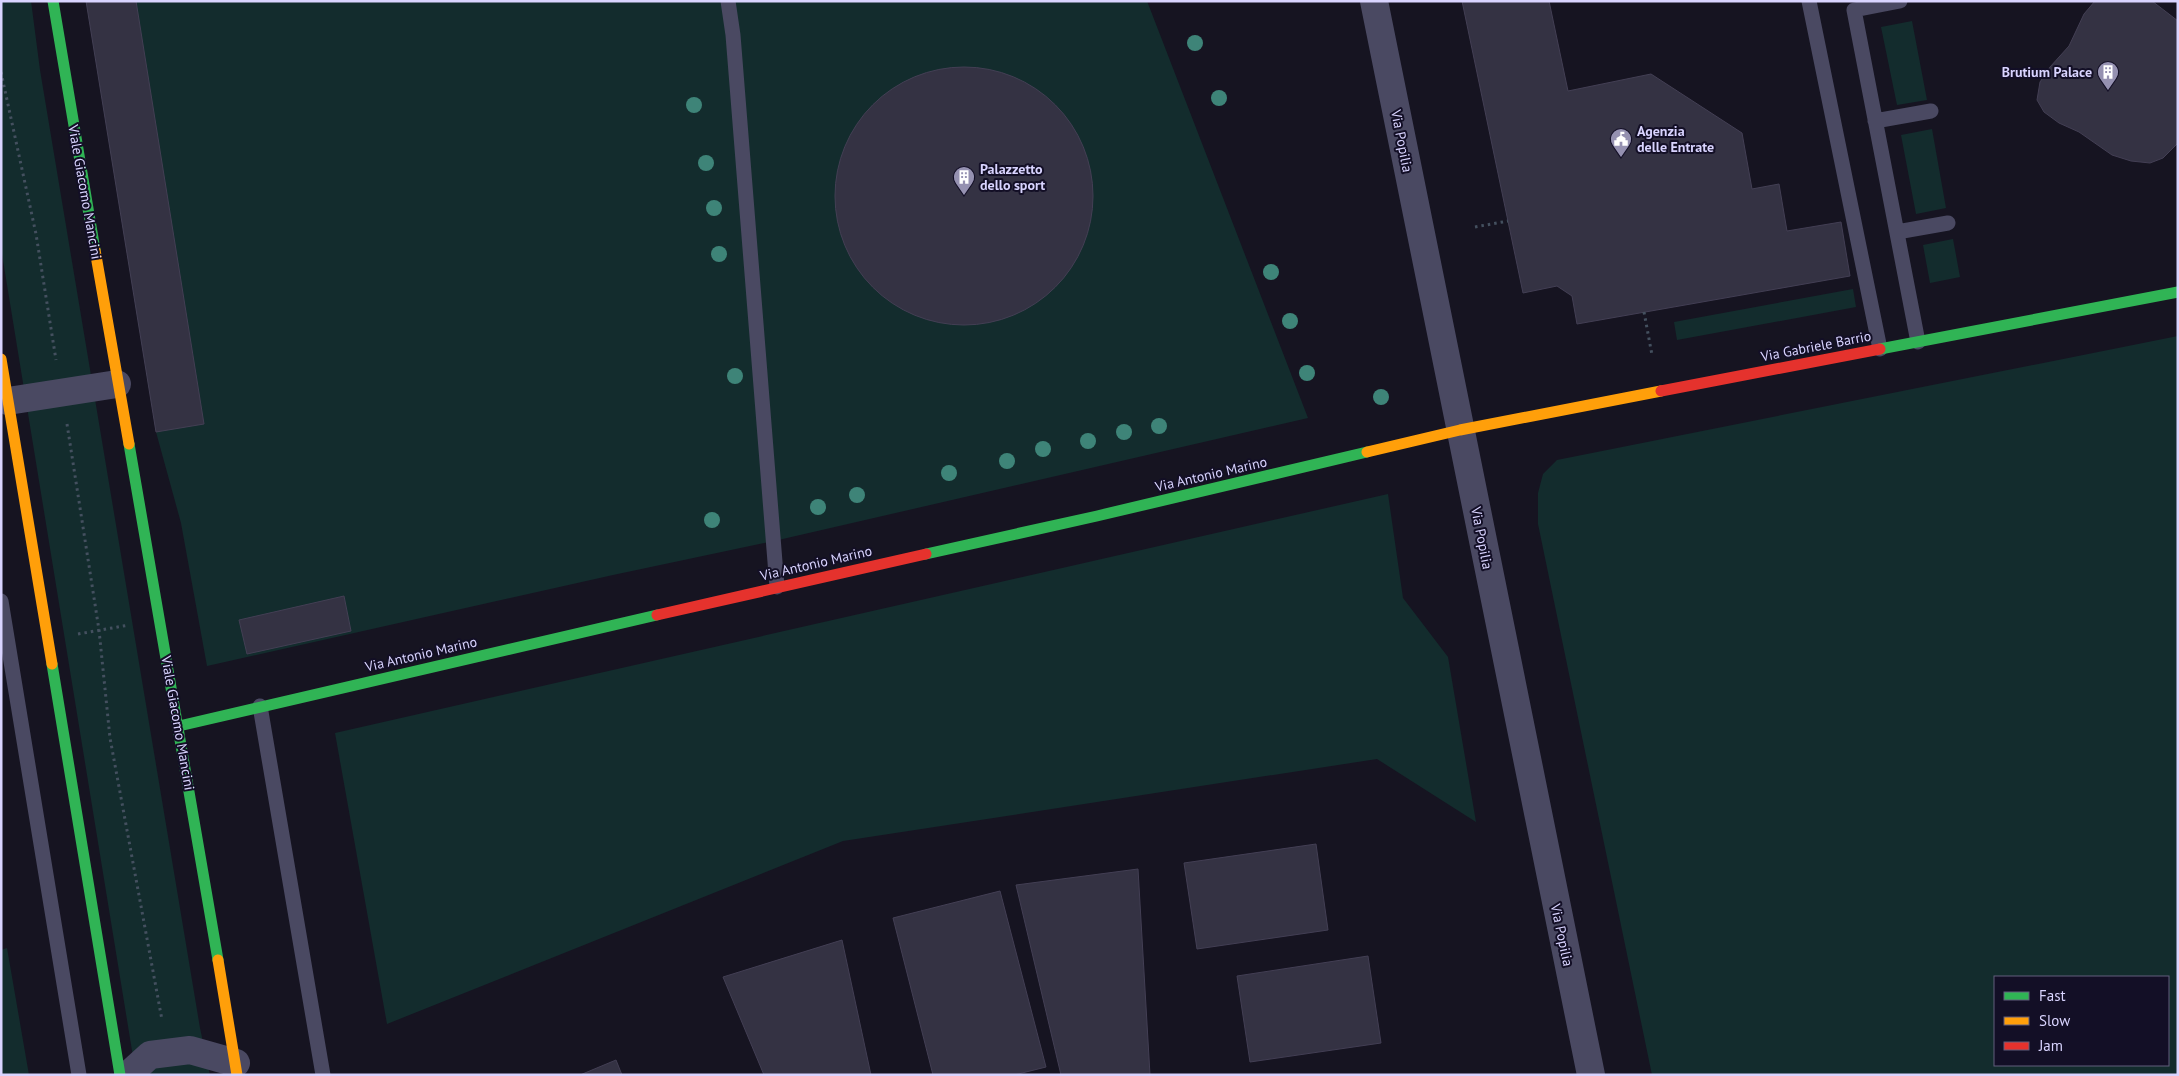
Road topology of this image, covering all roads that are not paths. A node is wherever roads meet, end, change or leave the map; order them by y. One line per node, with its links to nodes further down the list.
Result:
1 (53, 1): 14 (street, Viale Giacomo Mancini)
2 (728, 1): 17 (lane)
3 (1374, 1): 16 (street, Via Popilia)
4 (1809, 1): 12 (lane)
5 (1900, 1): 7 (lane)
6 (1931, 111): 7 (lane)
7 (1875, 121): 9 (lane)
8 (1948, 223): 9 (lane)
9 (1896, 232): 11 (lane)
10 (2178, 292): 11 (street, Via Gabriele Barrio)
11 (1918, 342): 12 (street, Via Gabriele Barrio)
12 (1880, 349): 16 (street, Via Gabriele Barrio)
13 (1, 359): 15 (street)
14 (117, 384): 15 (street); 20 (street, Viale Giacomo Mancini)
15 (8, 401): 23 (street)
16 (1460, 430): 17 (street, Via Antonio Marino); 26 (street, Via Popilia)
17 (777, 587): 19 (street, Via Antonio Marino)
18 (1, 601): 22 (lane)
19 (260, 706): 20 (street, Via Antonio Marino); 25 (lane)
20 (179, 726): 21 (street, Viale Giacomo Mancini)
21 (237, 1069): 24 (street, Viale Giacomo Mancini)
22 (80, 1075)
23 (120, 1075)
24 (128, 1075)
25 (324, 1075)
26 (1591, 1075)

